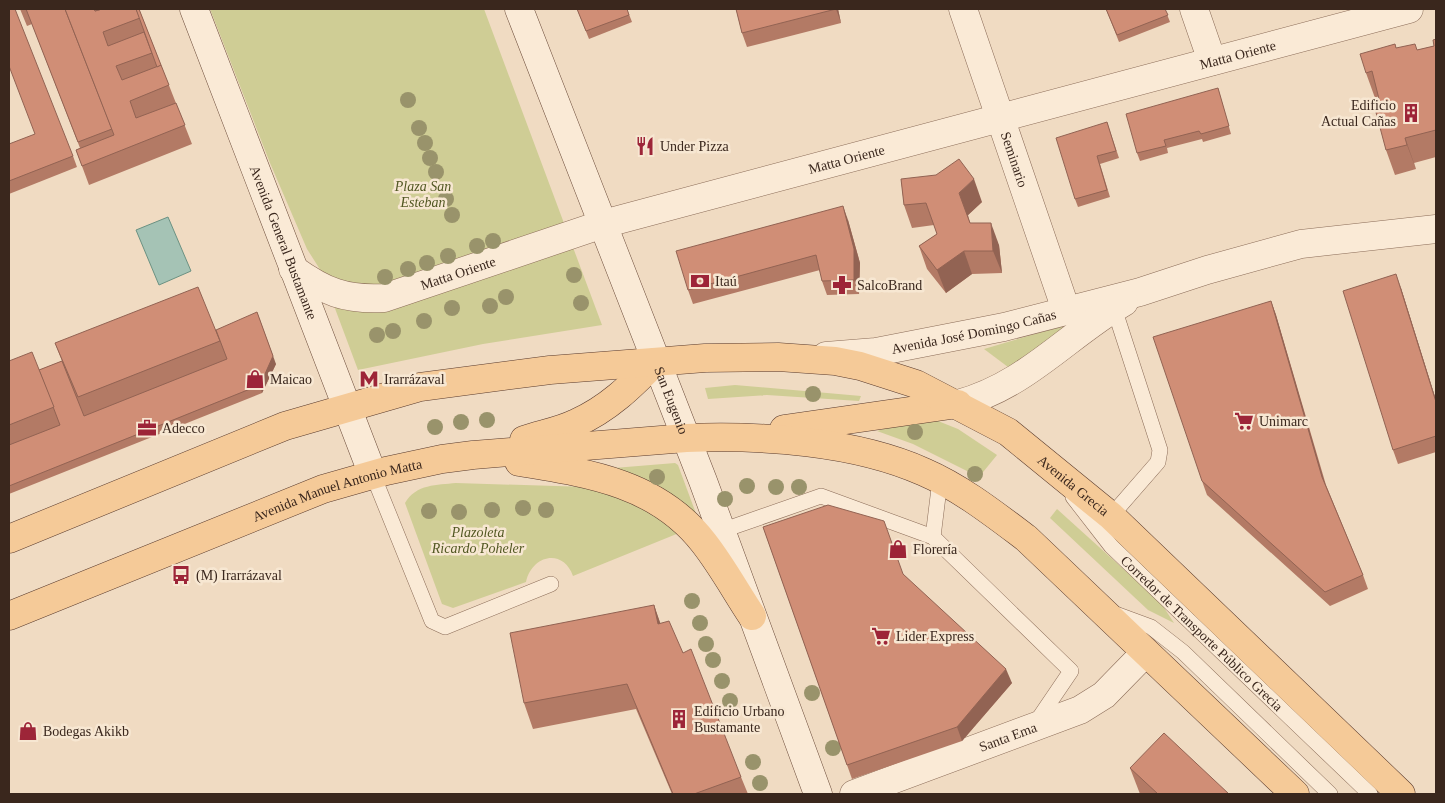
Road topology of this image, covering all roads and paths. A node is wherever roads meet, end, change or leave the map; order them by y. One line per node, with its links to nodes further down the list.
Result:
1 (194, 9): 12 (street, Avenida General Bustamante)
2 (519, 9): 8 (street, San Eugenio)
3 (962, 9): 7 (street, Seminario)
4 (1194, 9): 6 (street)
5 (1409, 9): 6 (street, Matta Oriente)
6 (1212, 61): 7 (street, Matta Oriente)
7 (1000, 118): 8 (street, Matta Oriente); 15 (street, Seminario)
8 (603, 224): 12 (street, Matta Oriente); 17 (street, San Eugenio)
9 (1436, 229): 10 (street, Avenida José Domingo Cañas)
10 (1404, 233): 11 (street, Avenida José Domingo Cañas); 13 (street, Avenida José Domingo Cañas)
11 (1436, 237)
12 (293, 269): 19 (street, Avenida General Bustamante)
13 (1140, 292): 14 (street, Avenida José Domingo Cañas); 15 (street, Avenida José Domingo Cañas)
14 (1114, 308): 18 (street, Avenida José Domingo Cañas); 26 (lane)
15 (1066, 310): 16 (street, Avenida José Domingo Cañas)
16 (804, 358): 17 (main road, Avenida Grecia); 18 (main road, Avenida Grecia)
17 (655, 362): 19 (main road); 21 (street, San Eugenio); 22 (main road)
18 (958, 404): 20 (main road); 23 (main road, Avenida Grecia)
19 (345, 408): 24 (street, Avenida General Bustamante); 29 (main road)
20 (718, 437): 21 (main road); 25 (main road)
21 (686, 438): 22 (main road, Avenida Manuel Antonio Matta); 27 (street, San Eugenio)
22 (473, 455): 24 (main road, Avenida Manuel Antonio Matta); 33 (main road)
23 (1046, 460): 26 (main road, Avenida Grecia); 40 (lane, Corredor de Transporte Público Grecia)
24 (372, 475): 30 (lane); 32 (main road, Avenida Manuel Antonio Matta)
25 (940, 480): 28 (lane); 31 (main road)
26 (1112, 516): 41 (main road, Avenida Grecia)
27 (722, 531): 28 (lane); 33 (street, San Eugenio)
28 (932, 537): 35 (lane)
29 (9, 539)
30 (552, 584)
31 (1099, 609): 34 (main road); 39 (lane, Corredor de Transporte Público Grecia)
32 (9, 616)
33 (752, 616): 36 (street, San Eugenio)
34 (1145, 653): 35 (street, Santa Ema); 38 (main road)
35 (1032, 728): 37 (street, Santa Ema)
36 (818, 794)
37 (854, 794)
38 (1295, 794)
39 (1330, 794)
40 (1370, 794)
41 (1401, 794)

